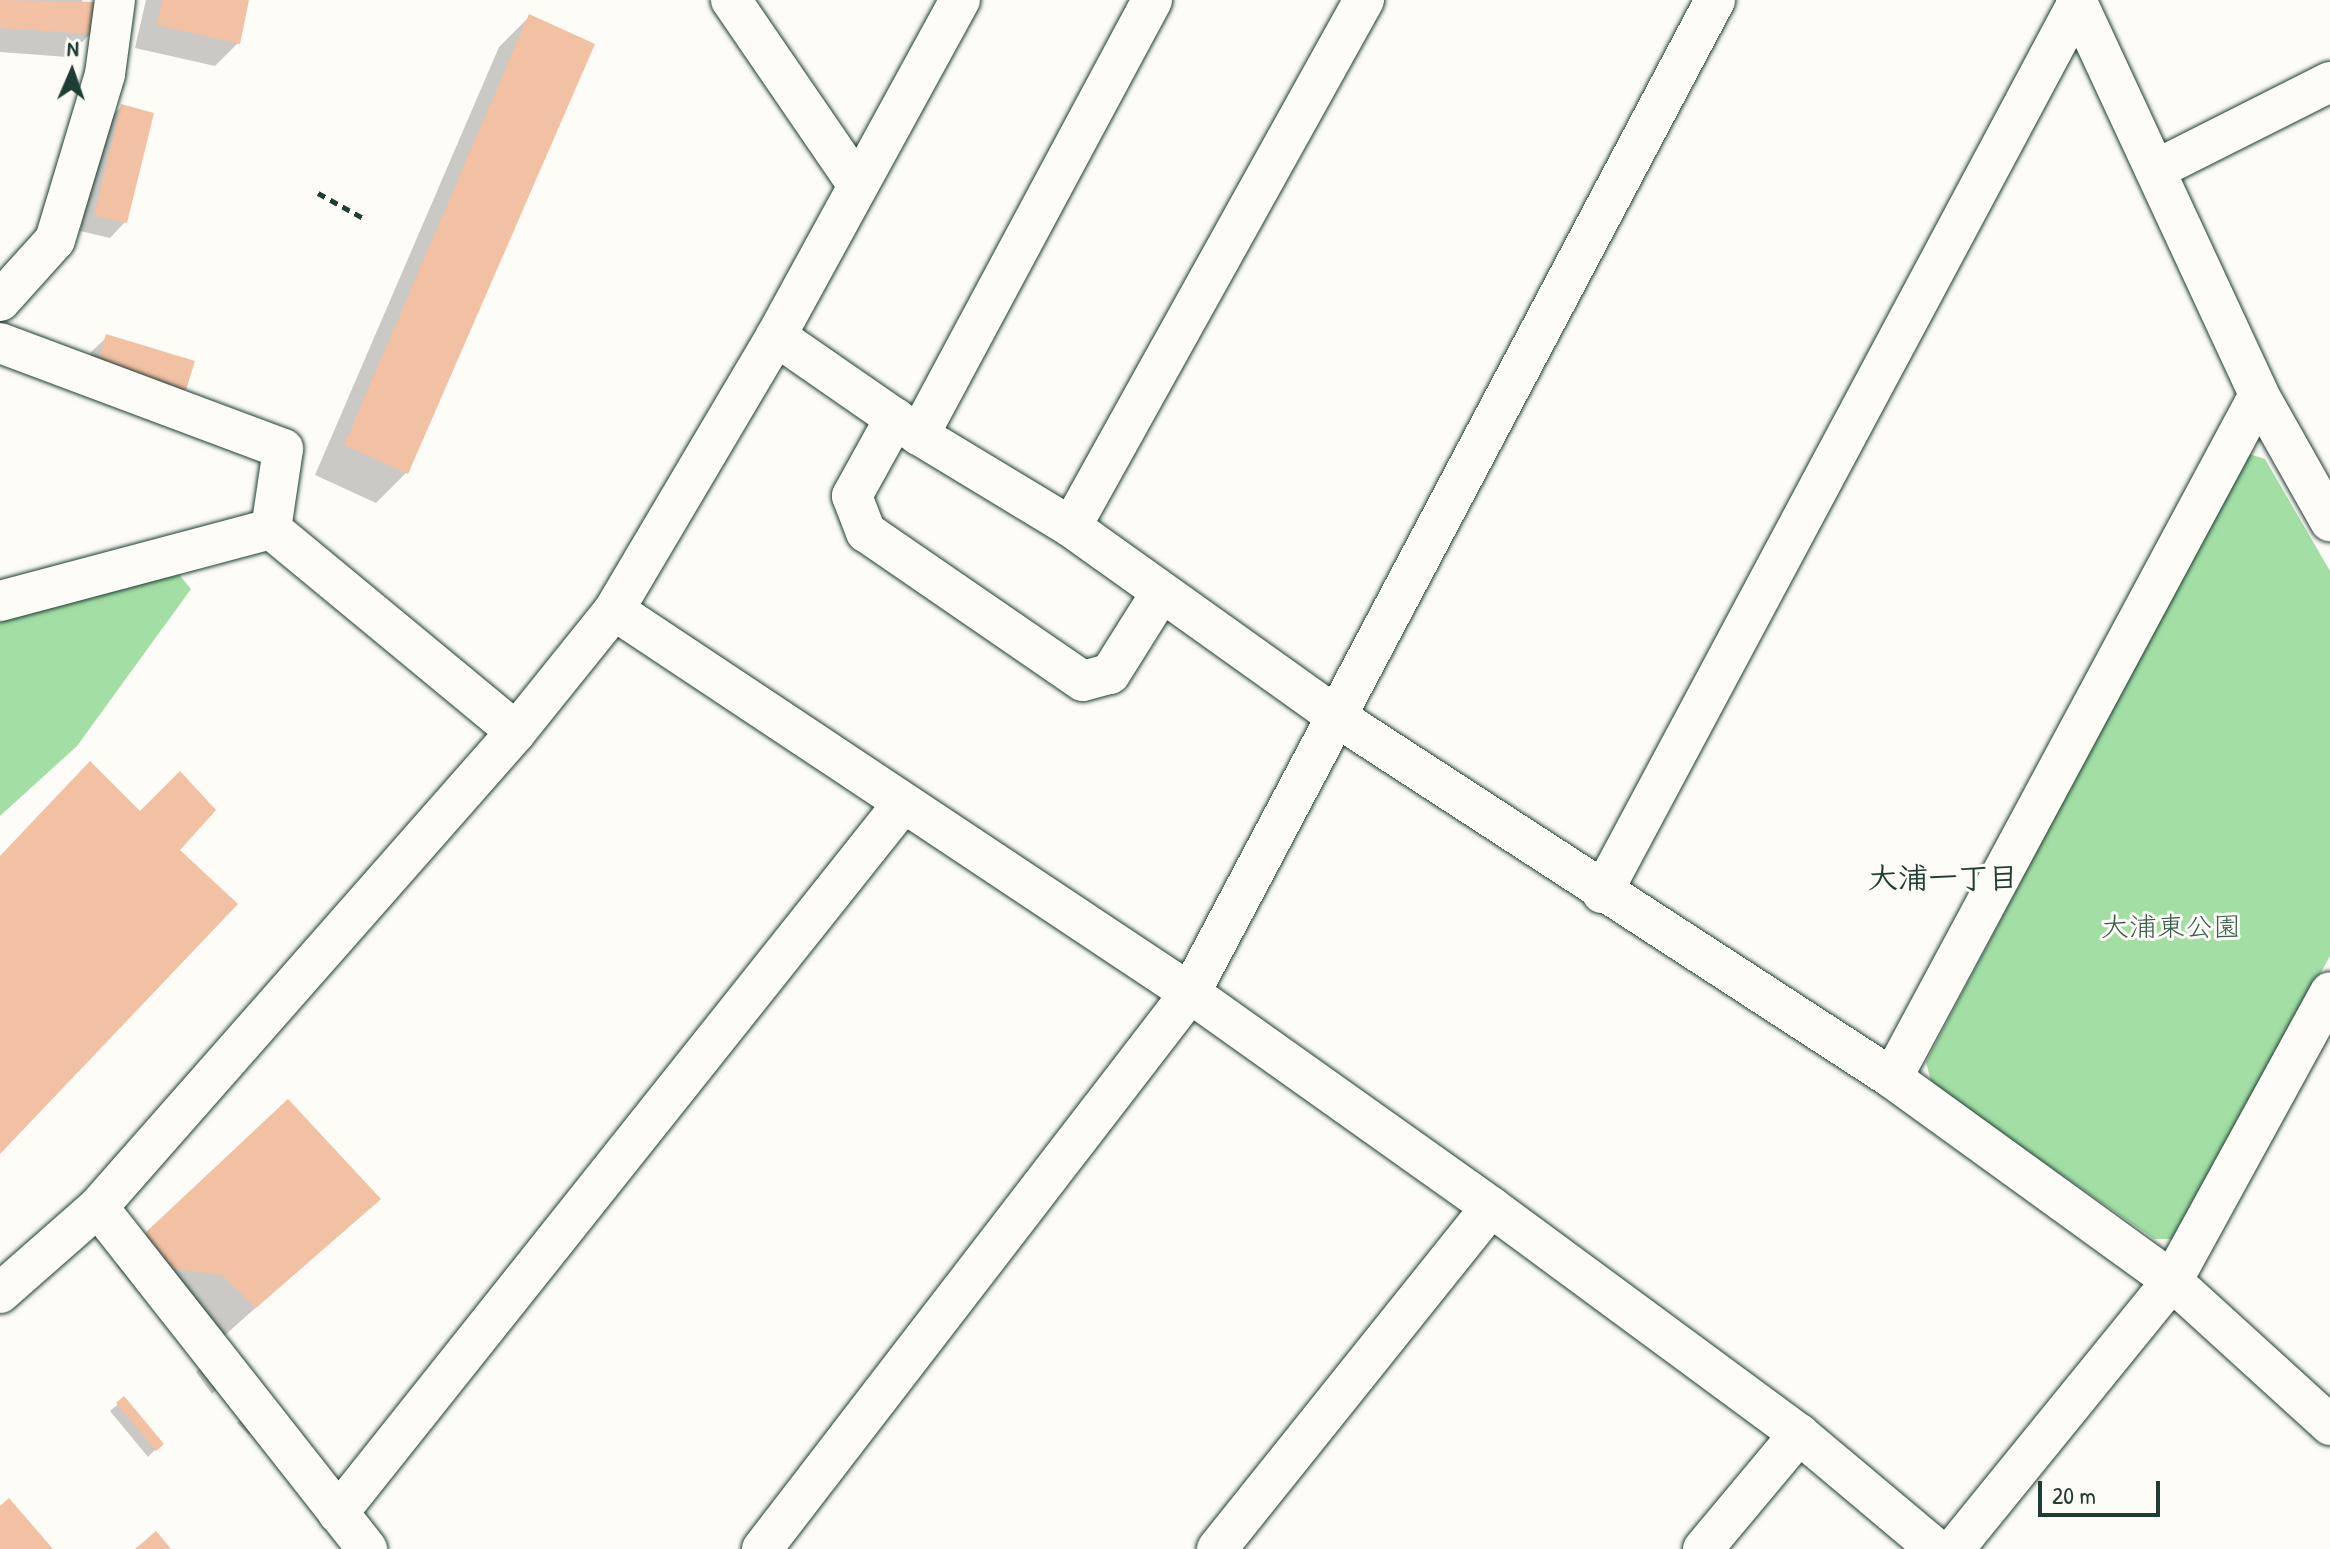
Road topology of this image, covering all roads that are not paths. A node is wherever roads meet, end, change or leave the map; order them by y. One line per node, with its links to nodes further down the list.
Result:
1 (115, 0): 11 (street)
2 (731, 0): 10 (street)
3 (960, 0): 10 (street)
4 (1152, 0): 15 (street)
5 (1364, 0): 17 (street)
6 (1715, 0): 22 (street)
7 (2077, 2): 9 (street); 25 (street)
8 (2330, 82): 9 (street)
9 (2155, 170): 14 (street)
10 (857, 184): 12 (street)
11 (0, 301)
12 (776, 336): 15 (street); 21 (street)
13 (0, 343): 18 (street)
14 (2259, 395): 16 (street); 28 (street)
15 (907, 427): 17 (street); 19 (street)
16 (2330, 521)
17 (1071, 527): 19 (street)
18 (271, 529): 20 (street); 23 (street)
19 (1159, 596): 22 (street)
20 (0, 601)
21 (614, 610): 23 (street); 24 (street)
22 (1340, 719): 25 (street); 27 (street)
23 (516, 732): 29 (street)
24 (901, 806): 27 (street); 35 (street)
25 (1602, 893): 28 (street)
26 (2330, 992): 31 (street)
27 (1190, 993): 30 (street); 37 (street)
28 (1892, 1078): 31 (street)
29 (98, 1207): 32 (street); 35 (street)
30 (1491, 1207): 34 (street); 38 (street)
31 (2172, 1281): 33 (street); 41 (street)
32 (0, 1293)
33 (2330, 1425)
34 (1799, 1434): 39 (street); 40 (street)
35 (338, 1513): 36 (street)
36 (367, 1549)
37 (762, 1549)
38 (1217, 1549)
39 (1703, 1549)
40 (1936, 1549)
41 (1954, 1549)

